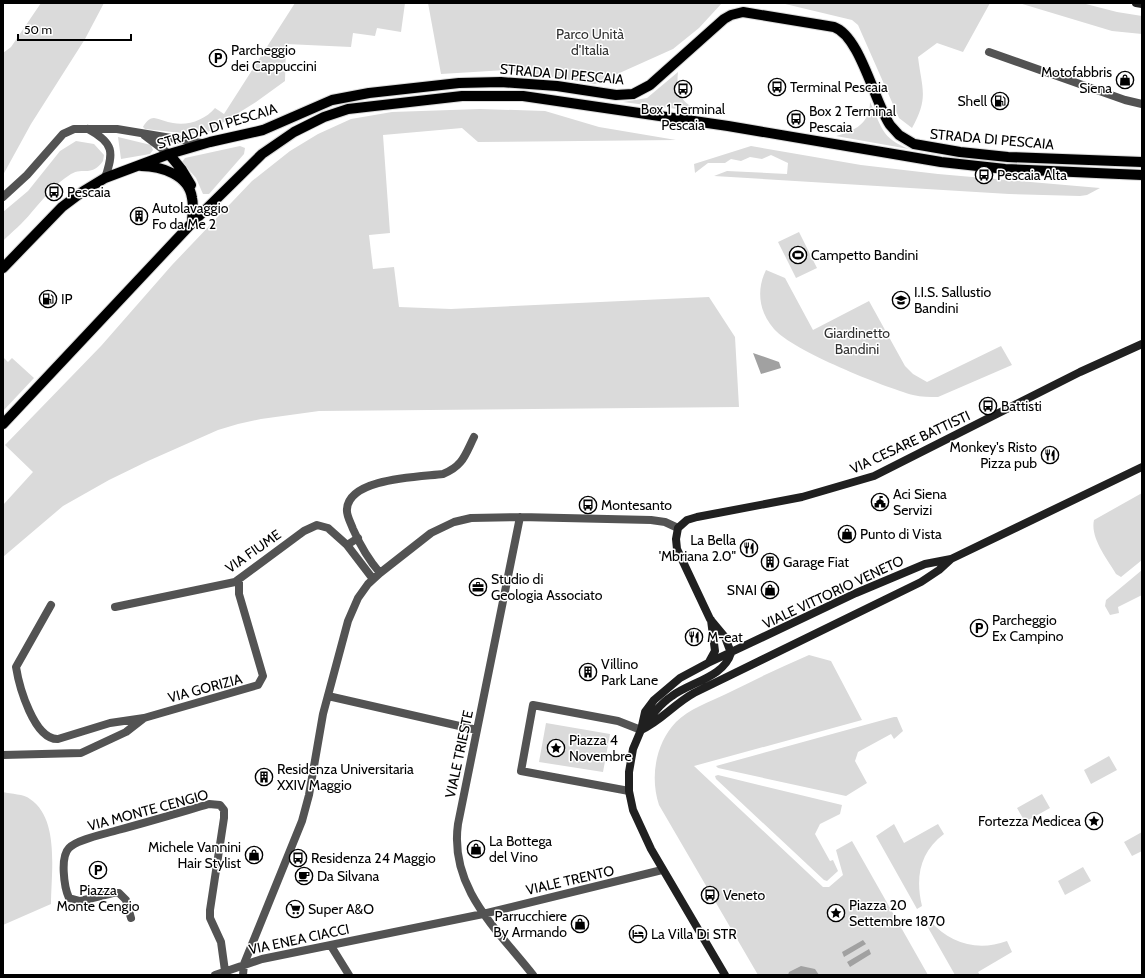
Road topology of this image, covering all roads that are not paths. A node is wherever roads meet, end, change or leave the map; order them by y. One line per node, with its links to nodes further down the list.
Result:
1 (1136, 3): 2 (street)
2 (1142, 4)
3 (989, 52): 4 (street)
4 (1142, 104)
5 (88, 129): 6 (street); 12 (street); 13 (street)
6 (141, 133): 7 (street); 8 (street)
7 (204, 144): 8 (main road, STRADA DI PESCAIA); 9 (main road, STRADA DI PESCAIA)
8 (169, 154): 10 (main road, STRADA DI PESCAIA); 14 (main road)
9 (1142, 162)
10 (134, 166): 12 (main road, STRADA DI PESCAIA); 14 (main road)
11 (1142, 174): 15 (main road, STRADA DI PESCAIA)
12 (105, 178): 16 (main road, STRADA DI PESCAIA)
13 (3, 197)
14 (192, 197): 15 (main road)
15 (192, 223): 18 (main road, STRADA DI PESCAIA)
16 (3, 268)
17 (1142, 344): 22 (street, VIA CESARE BATTISTI)
18 (3, 424)
19 (474, 437): 23 (street)
20 (1142, 467): 25 (street, VIALE VITTORIO VENETO)
21 (520, 517): 22 (street); 26 (street); 36 (street, VIALE TRIESTE)
22 (678, 528): 31 (street)
23 (358, 538): 24 (street); 26 (street)
24 (348, 546): 27 (street, VIA FIUME); 28 (street, VIA FIUME)
25 (951, 559): 32 (street, VIALE VITTORIO VENETO); 37 (street, VIALE VITTORIO VENETO)
26 (380, 573): 27 (street)
27 (373, 579): 34 (street)
28 (239, 580): 30 (street, VIA FIUME); 35 (street, VIA GORIZIA)
29 (51, 605): 35 (street, VIA GORIZIA)
30 (115, 607)
31 (710, 619): 32 (street); 33 (street)
32 (731, 653): 33 (street, VIALE VITTORIO VENETO); 37 (street)
33 (708, 663): 37 (street, VIALE VITTORIO VENETO)
34 (328, 696): 36 (street); 44 (street)
35 (144, 718): 38 (street, VIA GORIZIA)
36 (477, 730): 41 (street, VIALE TRIESTE)
37 (641, 730): 39 (street, VIALE VITTORIO VENETO); 39 (street)
38 (3, 755)
39 (629, 791): 40 (street, VIALE VITTORIO VENETO)
40 (662, 870): 41 (street, VIALE TRENTO); 50 (street, VIALE VITTORIO VENETO)
41 (483, 914): 43 (street, VIA ENEA CIACCI); 49 (street, VIALE TRIESTE)
42 (131, 918): 45 (street, VIA MONTE CENGIO)
43 (331, 946): 44 (street, VIA ENEA CIACCI); 48 (street)
44 (244, 964): 45 (street, VIA ENEA CIACCI); 47 (street)
45 (224, 971): 46 (street, VIA ENEA CIACCI)
46 (215, 975)
47 (243, 975)
48 (349, 975)
49 (533, 975)
50 (725, 975)

